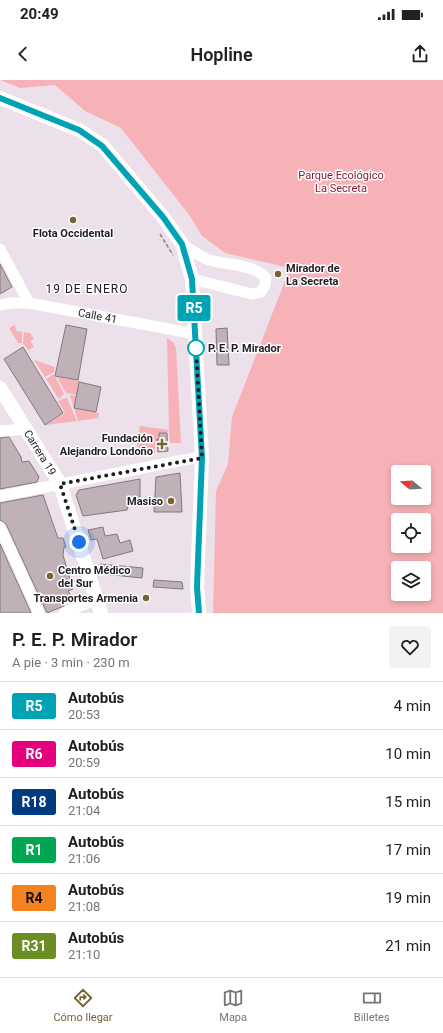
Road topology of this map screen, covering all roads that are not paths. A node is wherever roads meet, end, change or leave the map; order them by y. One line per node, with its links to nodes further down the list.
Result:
1 (0, 98): 2 (main road)
2 (182, 244): 4 (main road); 4 (street)
3 (0, 249): 5 (street)
4 (192, 279): 7 (main road)
5 (29, 303): 6 (street, Calle 41); 7 (street, Calle 41)
6 (0, 305)
7 (196, 334): 11 (main road)
8 (2, 395): 9 (main road, Carrera 19)
9 (27, 429): 10 (street); 12 (main road, Carrera 19)
10 (0, 430)
11 (202, 458): 12 (street); 19 (main road)
12 (60, 484): 13 (street); 15 (main road, Carrera 19)
13 (0, 496)
14 (0, 527): 16 (street)
15 (97, 599): 17 (street); 18 (main road, Carrera 19)
16 (39, 613)
17 (64, 613)
18 (101, 613)
19 (199, 613)

